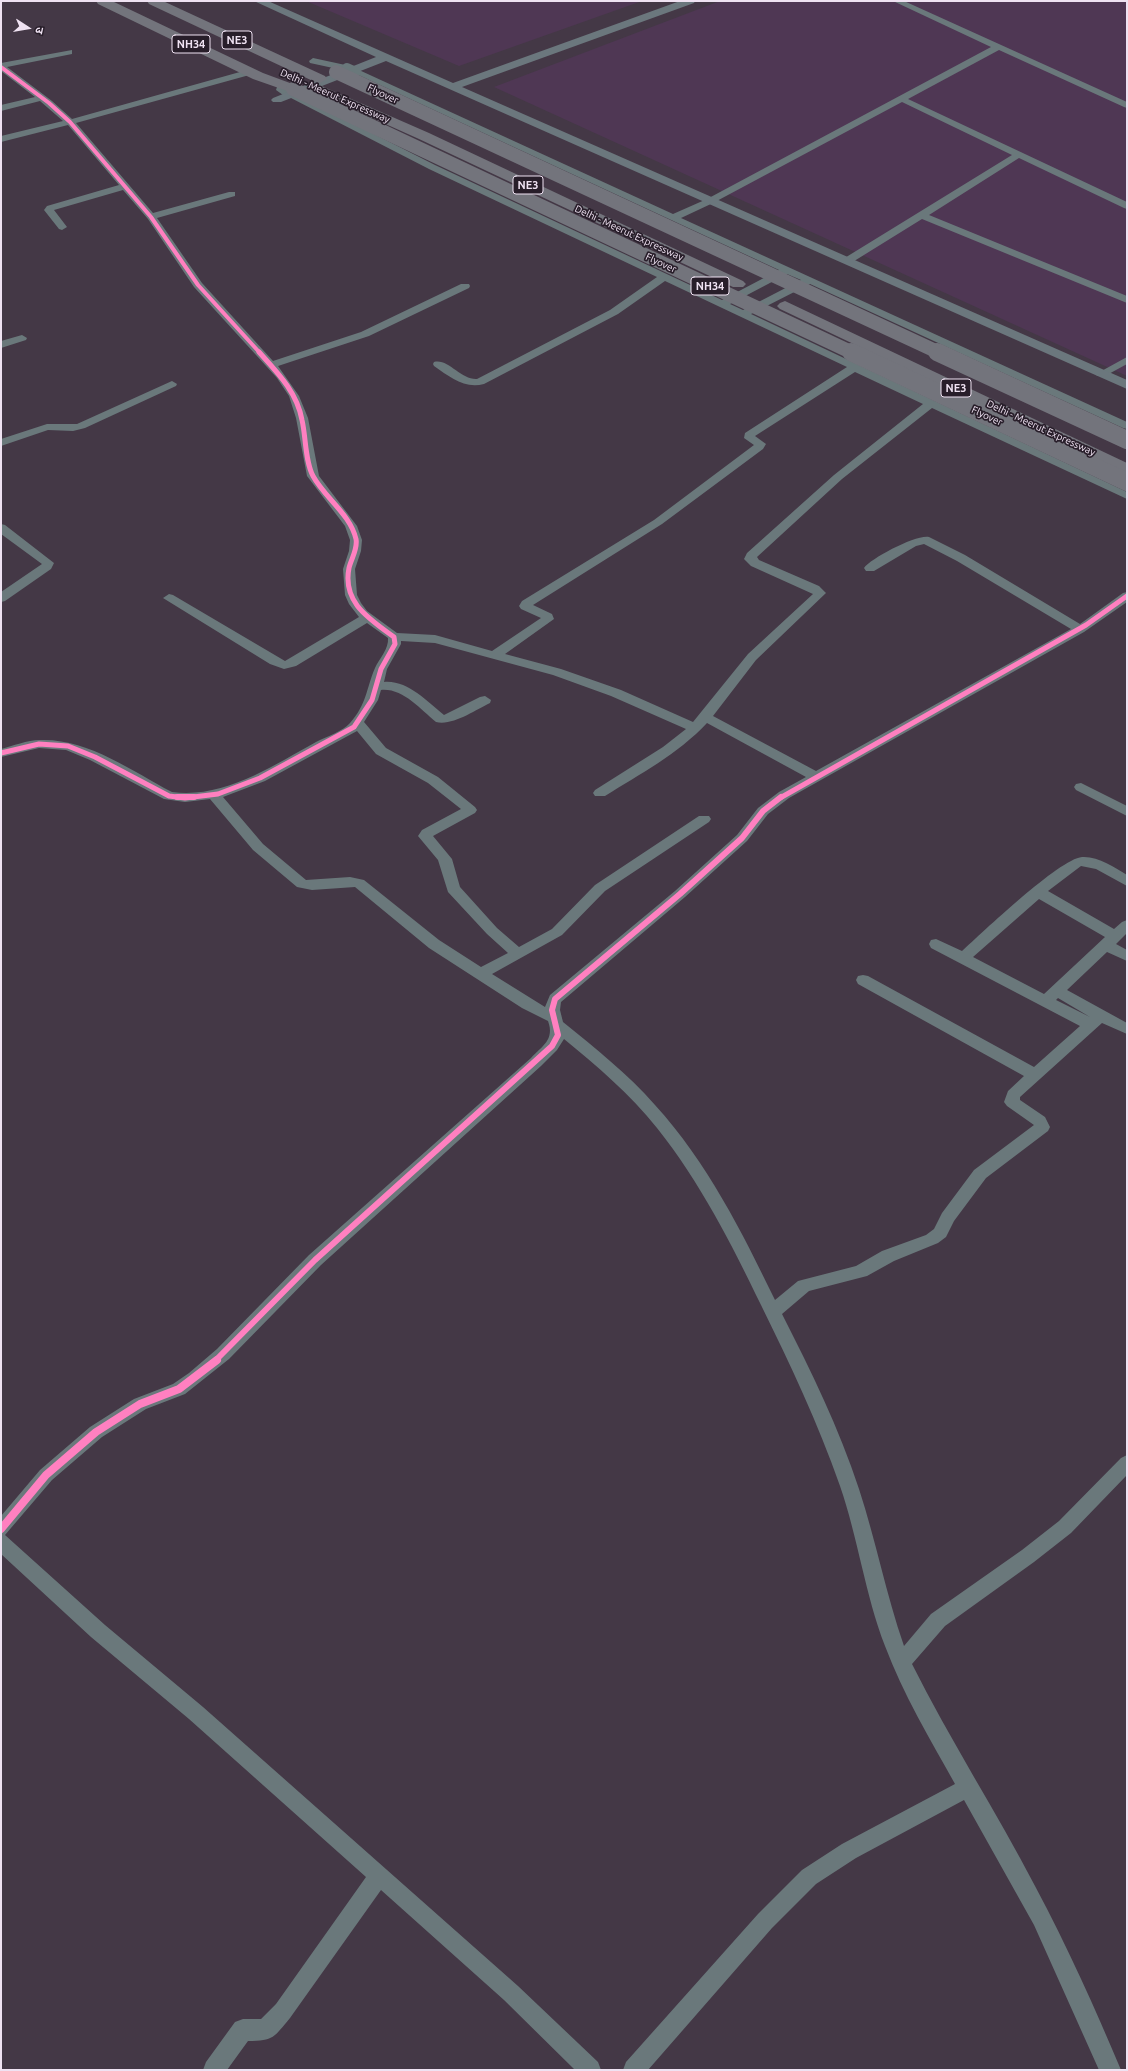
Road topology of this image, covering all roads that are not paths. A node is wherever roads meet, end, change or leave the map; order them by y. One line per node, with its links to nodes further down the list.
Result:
1 (102, 1): 13 (highway, NH34)
2 (129, 1): 15 (highway, Delhi - Meerut Expressway / NE3)
3 (154, 1): 15 (highway, Delhi - Meerut Expressway / NE3)
4 (259, 1): 11 (main road)
5 (666, 1): 17 (main road)
6 (690, 1): 17 (main road)
7 (896, 1): 8 (street)
8 (998, 47): 20 (street); 22 (street)
9 (69, 52): 12 (street)
10 (299, 55): 15 (highway, Flyover)
11 (384, 58): 17 (main road); 21 (main road)
12 (1, 67): 14 (street)
13 (250, 72): 18 (highway, NH34); 24 (street)
14 (14, 77): 16 (street); 19 (street)
15 (330, 78): 33 (street); 41 (highway, Delhi - Meerut Expressway / NE3); 55 (highway, Flyover, bridge)
16 (1, 81)
17 (446, 84): 29 (main road)
18 (289, 91): 37 (street); 59 (highway, Flyover / NH34, bridge)
19 (41, 98): 23 (street); 24 (street)
20 (900, 98): 26 (street); 29 (street)
21 (276, 100)
22 (1127, 105)
23 (1, 108)
24 (70, 122): 25 (street); 27 (street)
25 (1, 139)
26 (1018, 154): 30 (street); 31 (street)
27 (124, 187): 32 (street); 34 (street)
28 (232, 194): 32 (street)
29 (710, 201): 33 (street); 35 (main road)
30 (1127, 206)
31 (920, 215): 35 (street); 40 (street)
32 (151, 217): 48 (street)
33 (674, 217): 36 (street)
34 (62, 227)
35 (847, 261): 50 (main road)
36 (787, 270): 38 (street); 42 (street)
37 (664, 277): 42 (street); 47 (street)
38 (810, 280): 43 (street); 54 (street)
39 (465, 286): 48 (street)
40 (1127, 300)
41 (791, 303): 57 (highway, Delhi - Meerut Expressway / NE3); 58 (highway, Delhi - Meerut Expressway / NE3)
42 (721, 304): 43 (street)
43 (743, 315): 49 (street)
44 (22, 338): 45 (street)
45 (1, 345)
46 (1127, 360): 50 (street)
47 (438, 364)
48 (271, 365): 66 (street)
49 (855, 367): 53 (street); 69 (street)
50 (1101, 374): 52 (main road)
51 (172, 384): 56 (street)
52 (1127, 386)
53 (930, 404): 60 (street); 72 (street)
54 (1127, 426)
55 (1127, 440)
56 (1, 443)
57 (1127, 455)
58 (1127, 469)
59 (1127, 482)
60 (1127, 496)
61 (1, 528): 64 (street)
62 (870, 568): 67 (street)
63 (1127, 596): 67 (street)
64 (1, 598)
65 (169, 598): 66 (street)
66 (367, 617): 68 (street)
67 (1080, 629): 76 (street)
68 (394, 637): 69 (street); 70 (street)
69 (493, 656): 74 (street)
70 (376, 686): 71 (street); 73 (street)
71 (485, 700)
72 (705, 717): 74 (street); 76 (street)
73 (357, 724): 79 (street); 87 (street)
74 (695, 728): 78 (street)
75 (1, 753): 79 (street)
76 (815, 776): 95 (street)
77 (1081, 787): 80 (street)
78 (600, 793)
79 (214, 795): 90 (street)
80 (1127, 812)
81 (704, 819): 87 (street)
82 (1127, 881): 83 (street)
83 (1038, 892): 85 (street); 89 (street)
84 (1127, 925): 85 (street)
85 (1110, 941): 88 (street); 92 (street)
86 (936, 944): 89 (street)
87 (518, 954): 90 (street)
88 (1127, 956)
89 (963, 958): 93 (street)
90 (481, 974): 95 (street)
91 (863, 980): 97 (street)
92 (1057, 991): 93 (street); 94 (street)
93 (1046, 1002): 94 (street)
94 (1094, 1020): 96 (street); 97 (street)
95 (555, 1022): 98 (street); 100 (street)
96 (1127, 1029)
97 (1034, 1075): 98 (street)
98 (773, 1312): 102 (street)
99 (1127, 1462): 102 (street)
100 (1, 1529)
101 (1, 1542): 104 (street)
102 (902, 1662): 103 (street)
103 (967, 1788): 107 (street); 108 (street)
104 (378, 1877): 105 (street); 106 (street)
105 (214, 2070)
106 (590, 2070)
107 (634, 2070)
108 (1110, 2070)

